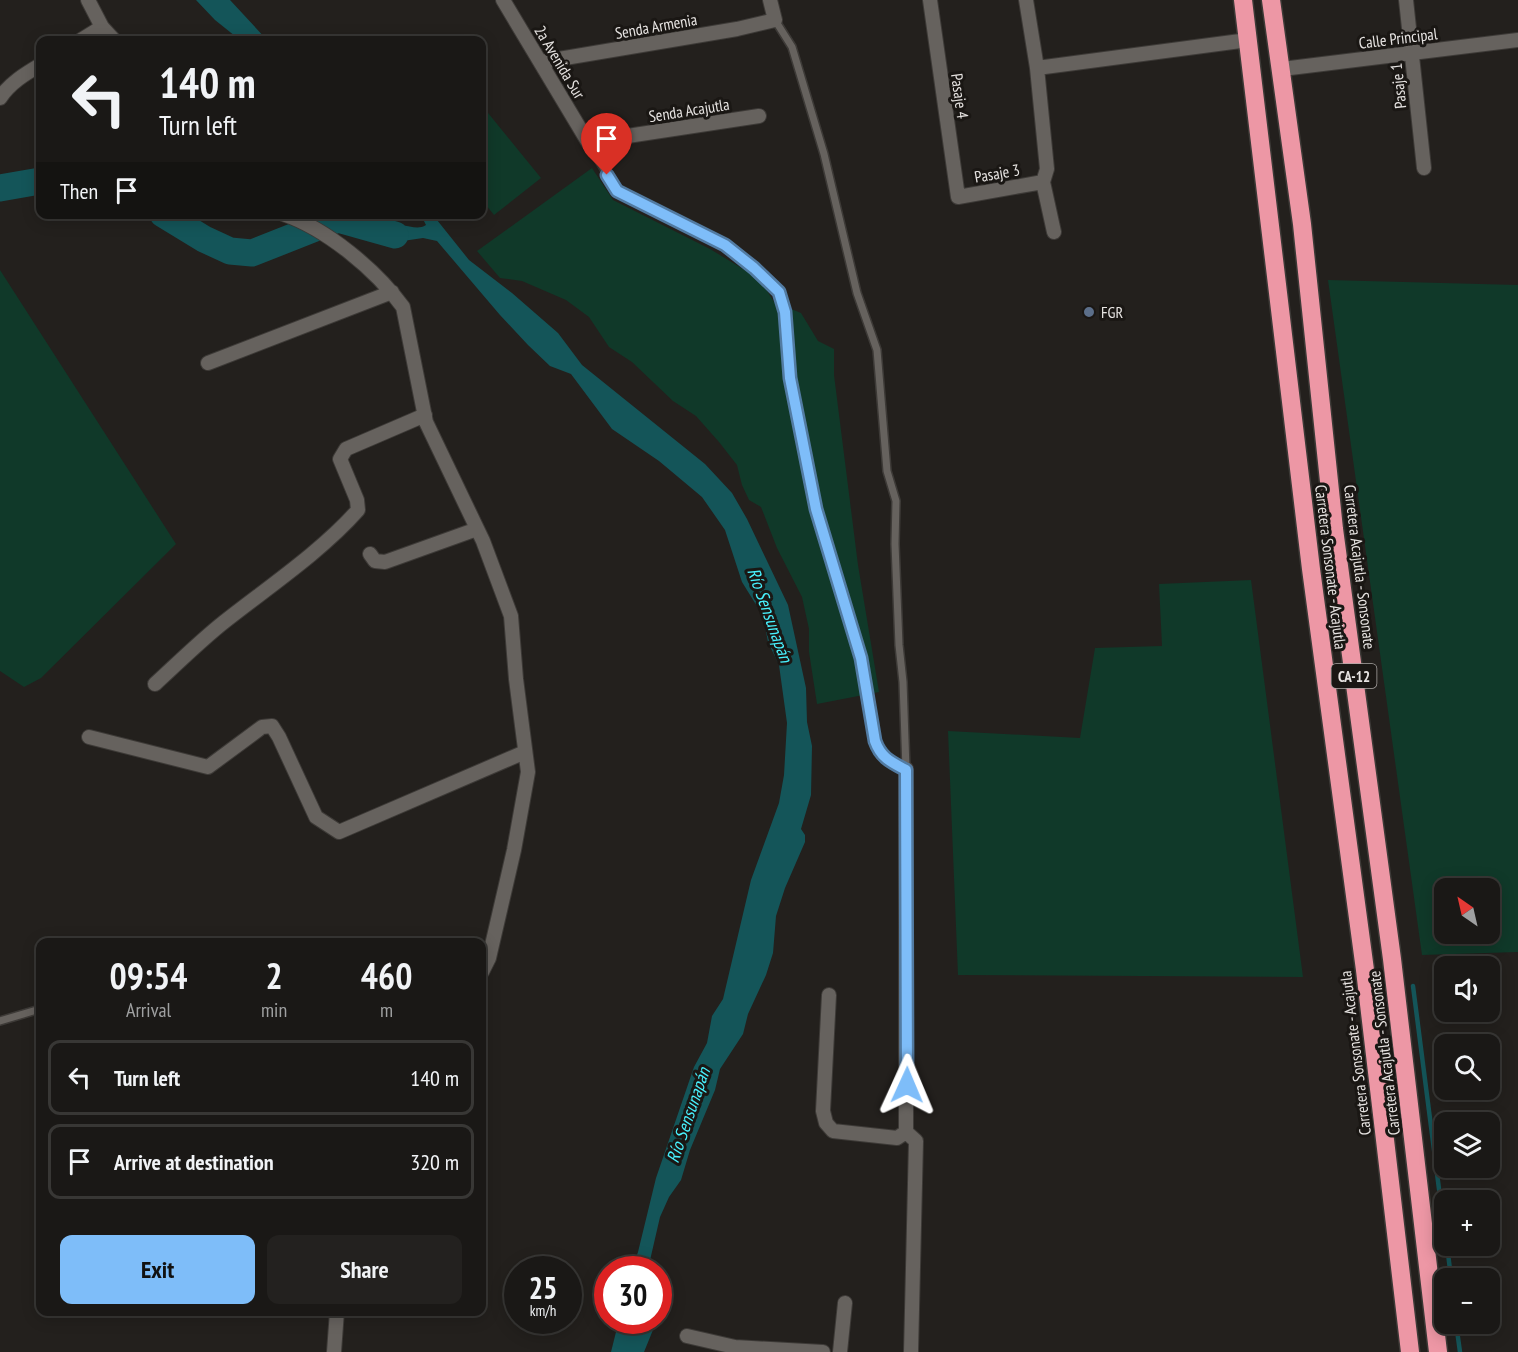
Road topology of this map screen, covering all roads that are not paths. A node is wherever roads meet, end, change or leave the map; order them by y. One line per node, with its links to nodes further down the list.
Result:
1 (88, 0): 10 (street)
2 (503, 0): 16 (street, 2a Avenida Sur)
3 (770, 0): 9 (street)
4 (930, 0): 25 (street, Pasaje 4)
5 (1026, 0): 18 (street)
6 (1243, 0): 13 (highway, Carretera Sonsonate - Acajutla / CA-12)
7 (1271, 0): 19 (highway, Carretera Acajutla - Sonsonate / CA-12)
8 (1406, 0): 15 (street, Pasaje 1)
9 (775, 20): 16 (street, Senda Armenia); 36 (lane)
10 (102, 27): 11 (street); 12 (street)
11 (87, 36)
12 (110, 36)
13 (1248, 40): 18 (street); 50 (highway, Carretera Sonsonate - Acajutla / CA-12)
14 (1518, 40): 15 (street, Calle Principal)
15 (1412, 53): 19 (street, Calle Principal); 23 (street, Pasaje 1)
16 (541, 62): 22 (street, 2a Avenida Sur)
17 (36, 68): 20 (street)
18 (1037, 68): 24 (street)
19 (1282, 69): 51 (highway, Carretera Acajutla - Sonsonate / CA-12)
20 (0, 98)
21 (759, 116): 22 (street, Senda Acajutla)
22 (588, 142): 36 (lane)
23 (1424, 168)
24 (1043, 182): 25 (street, Pasaje 3); 27 (street)
25 (958, 197)
26 (294, 219): 28 (street)
27 (1053, 232)
28 (392, 292): 29 (street); 30 (street)
29 (208, 363)
30 (425, 415): 31 (street); 33 (street)
31 (477, 529): 32 (street); 35 (street)
32 (370, 554)
33 (155, 684)
34 (89, 737): 35 (street)
35 (525, 752): 37 (street)
36 (906, 770): 41 (street)
37 (486, 964)
38 (829, 995): 41 (street)
39 (36, 1010): 40 (lane)
40 (0, 1021)
41 (906, 1132): 49 (street)
42 (845, 1303): 48 (street)
43 (337, 1316): 46 (street)
44 (687, 1336): 45 (street)
45 (735, 1350): 47 (street)
46 (334, 1352)
47 (823, 1352)
48 (840, 1352)
49 (911, 1352)
50 (1410, 1352)
51 (1438, 1352)

